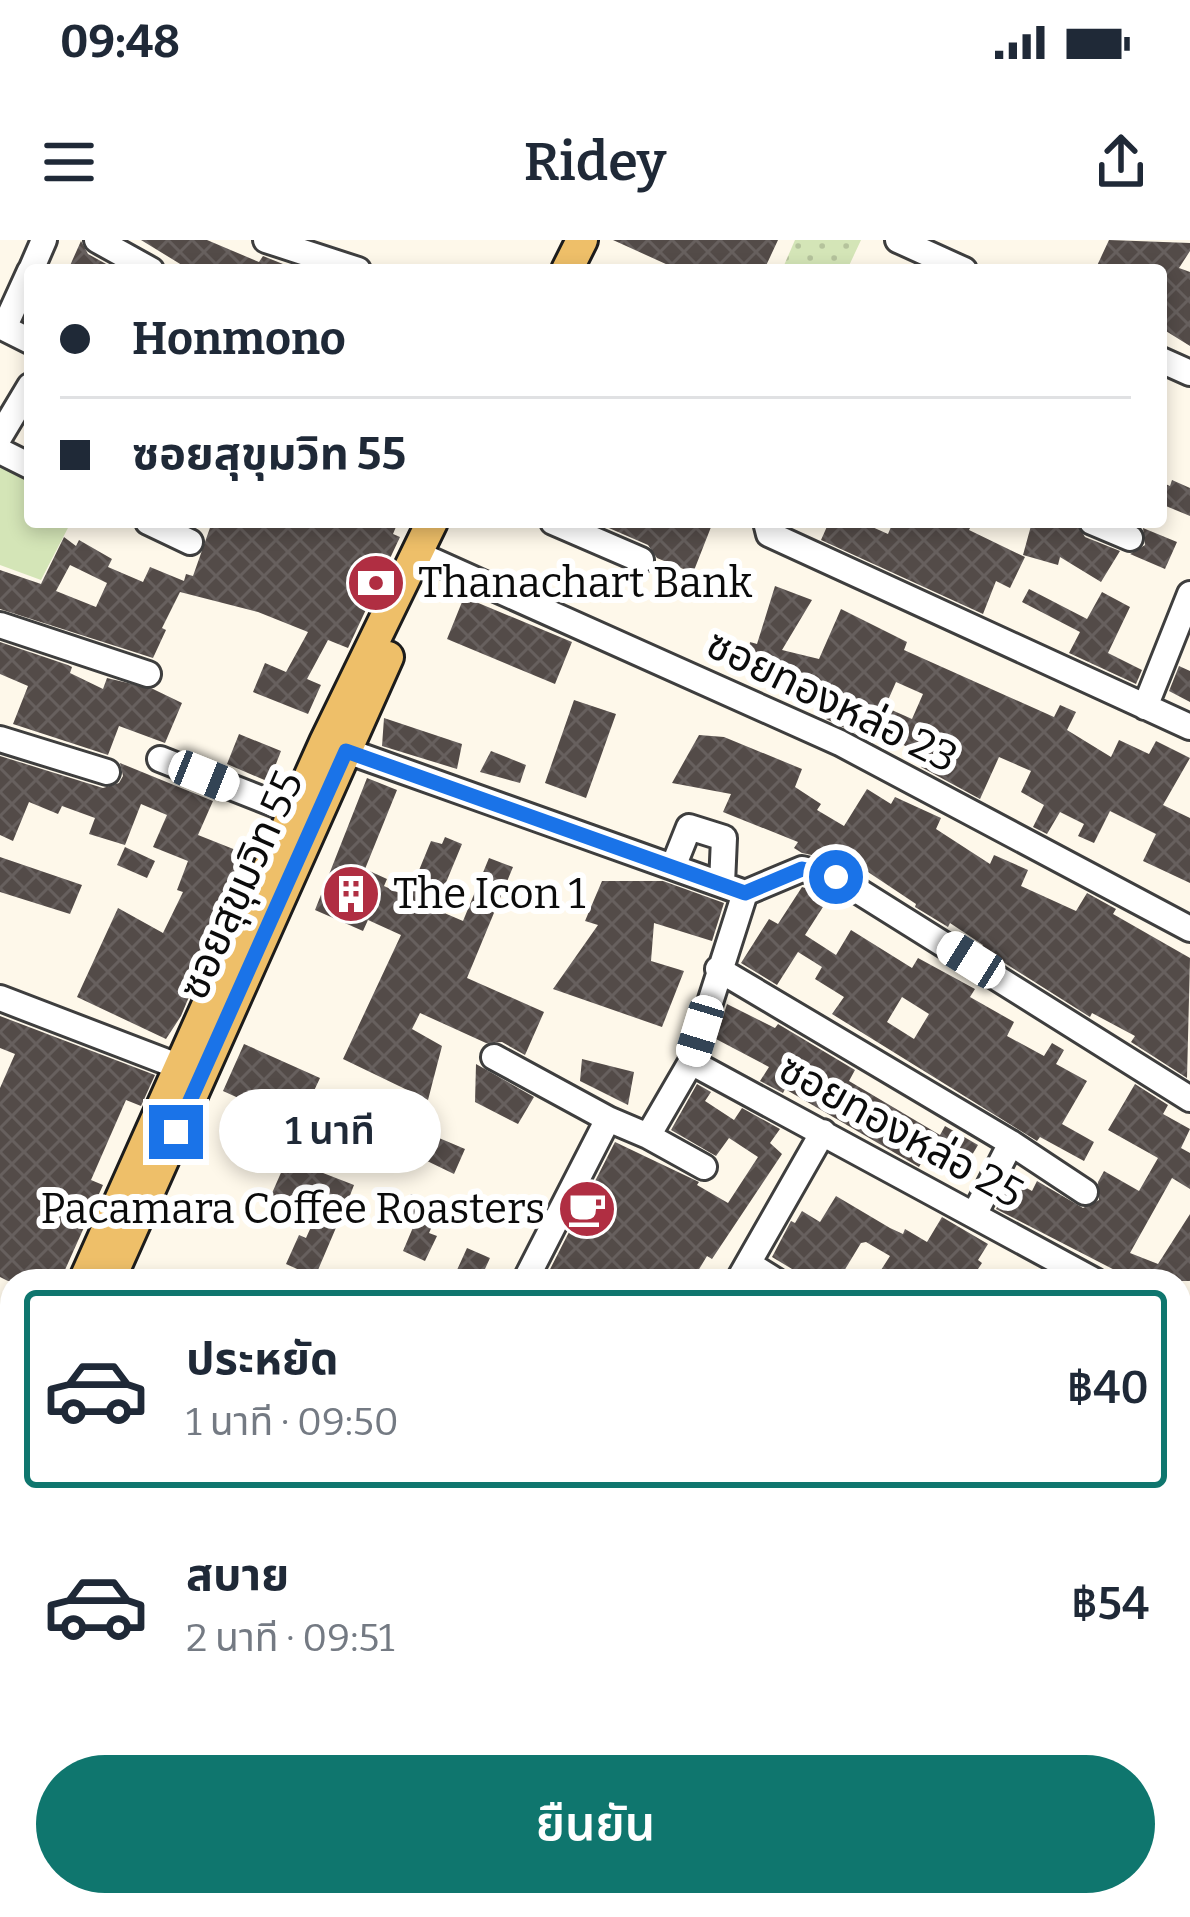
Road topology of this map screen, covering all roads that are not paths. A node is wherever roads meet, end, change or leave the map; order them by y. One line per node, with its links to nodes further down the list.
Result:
1 (97, 240): 4 (street)
2 (266, 240): 5 (street)
3 (898, 240): 6 (street)
4 (140, 264)
5 (340, 264)
6 (951, 264)
7 (24, 283): 8 (street)
8 (2, 327)
9 (24, 396): 10 (street)
10 (0, 436)
11 (161, 528): 18 (street)
12 (431, 528): 19 (main road, ซอยสุขุมวิท 55)
13 (445, 528): 19 (main road, ซอยสุขุมวิท 55)
14 (567, 528): 20 (street)
15 (768, 528): 24 (street)
16 (1107, 528): 17 (street)
17 (1130, 538)
18 (190, 542)
19 (425, 556): 27 (main road, ซอยสุขุมวิท 55); 33 (street, ซอยทองหล่อ 23)
20 (641, 560)
21 (1190, 594): 24 (street)
22 (0, 625): 23 (street)
23 (148, 674)
24 (1145, 706): 25 (street)
25 (1190, 728)
26 (0, 739): 29 (street)
27 (336, 746): 30 (main road, ซอยสุขุมวิท 55); 31 (street); 34 (main road, ซอยสุขุมวิท 55)
28 (160, 759): 30 (street)
29 (107, 772)
30 (293, 812): 34 (main road, ซอยสุขุมวิท 55)
31 (673, 867): 32 (street); 32 (street)
32 (733, 889): 35 (street); 40 (street)
33 (1190, 929)
34 (244, 954): 39 (main road, ซอยสุขุมวิท 55); 49 (main road, ซอยสุขุมวิท 55)
35 (718, 969): 38 (street); 44 (street)
36 (0, 998): 39 (street)
37 (494, 1057): 41 (street)
38 (691, 1062): 42 (street, ซอยทองหล่อ 25); 43 (street)
39 (180, 1067): 48 (main road, ซอยสุขุมวิท 55)
40 (1190, 1099)
41 (608, 1120): 43 (street); 50 (street)
42 (823, 1132): 47 (street, ซอยทองหล่อ 25); 51 (street)
43 (648, 1136): 45 (street)
44 (1011, 1143): 46 (street); 47 (street)
45 (704, 1167)
46 (1085, 1192)
47 (974, 1215): 52 (street, ซอยทองหล่อ 25)
48 (89, 1269)
49 (114, 1269)
50 (531, 1269)
51 (745, 1269)
52 (1072, 1269)

